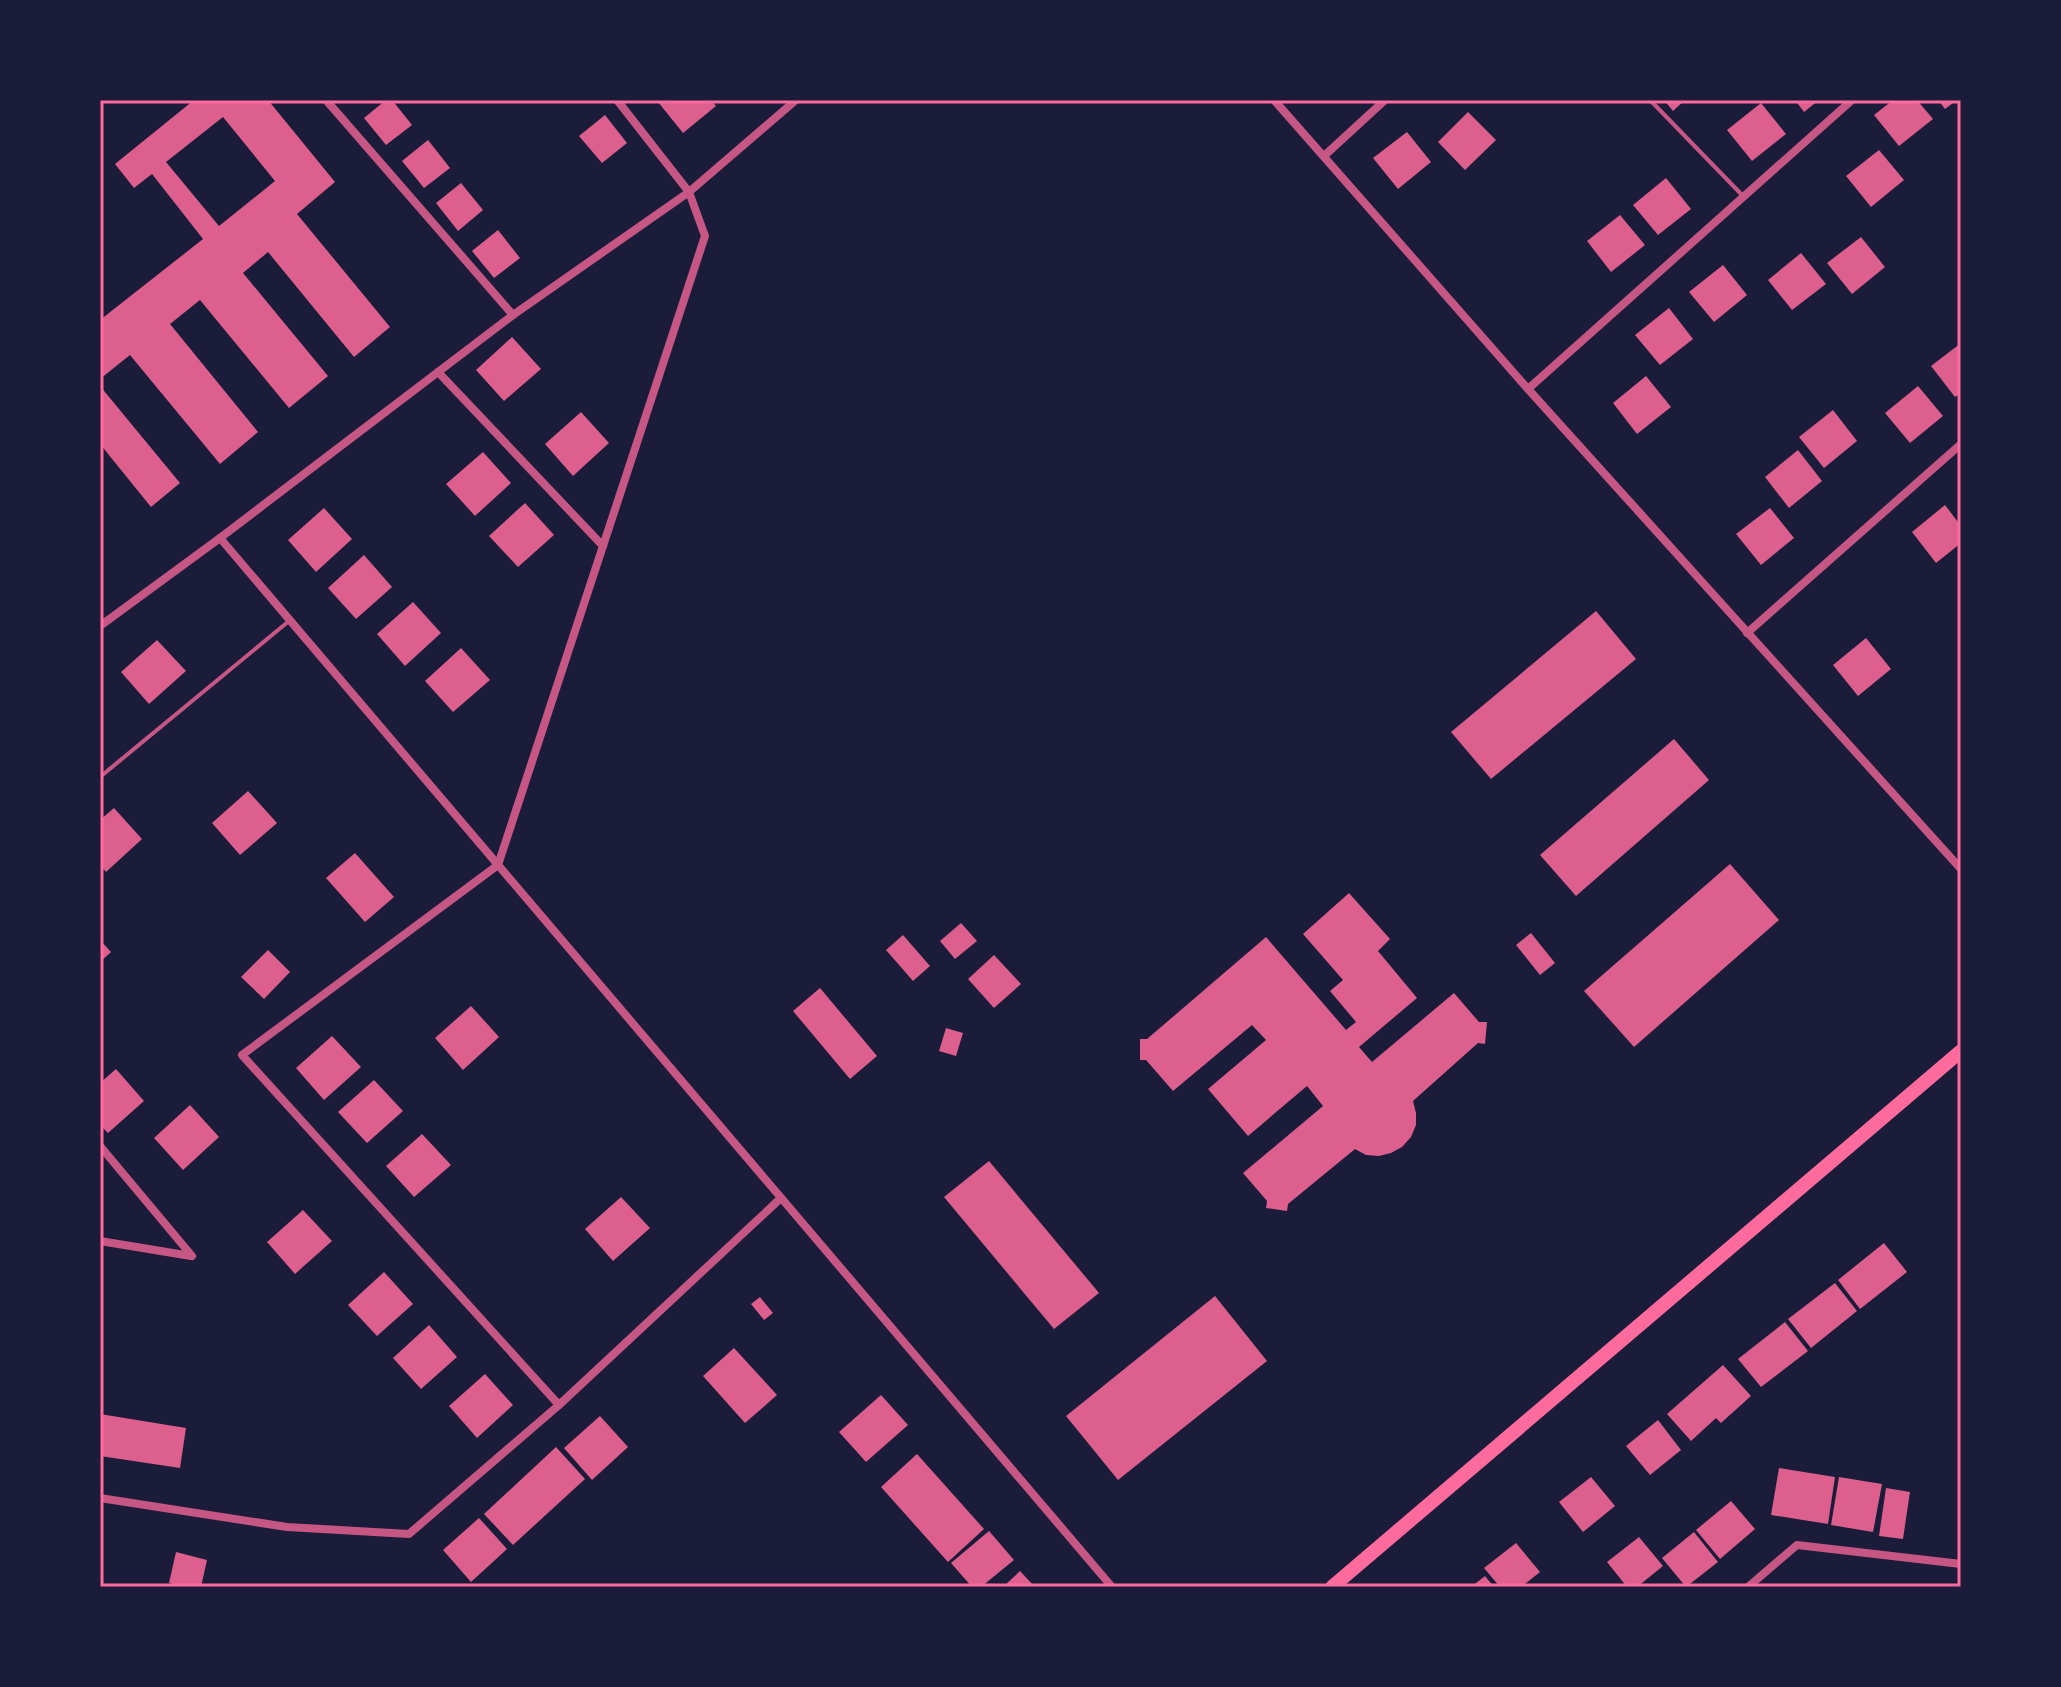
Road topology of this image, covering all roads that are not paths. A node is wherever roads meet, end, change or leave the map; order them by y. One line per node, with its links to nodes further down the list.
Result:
1 (326, 100): 11 (street)
2 (617, 100): 9 (street)
3 (796, 100): 9 (street)
4 (1274, 100): 8 (street)
5 (1385, 100): 8 (street)
6 (1650, 100): 10 (lane)
7 (1852, 100): 10 (street)
8 (1324, 156): 13 (street)
9 (689, 192): 11 (street); 16 (street)
10 (1744, 197): 13 (street)
11 (513, 315): 12 (street)
12 (438, 372): 15 (street); 16 (street)
13 (1528, 389): 19 (street)
14 (1961, 444): 19 (street)
15 (220, 538): 17 (street); 18 (street)
16 (603, 546): 21 (street)
17 (289, 621): 20 (lane); 21 (street)
18 (100, 626)
19 (1747, 633): 22 (street)
20 (100, 777)
21 (498, 865): 25 (street); 27 (street)
22 (1961, 869)
23 (1961, 1051): 31 (main road)
24 (100, 1146): 26 (street)
25 (781, 1198): 27 (street); 30 (street)
26 (100, 1241)
27 (559, 1405): 28 (street)
28 (100, 1498)
29 (1961, 1564): 32 (street)
30 (1112, 1587)
31 (1332, 1587)
32 (1748, 1587)

